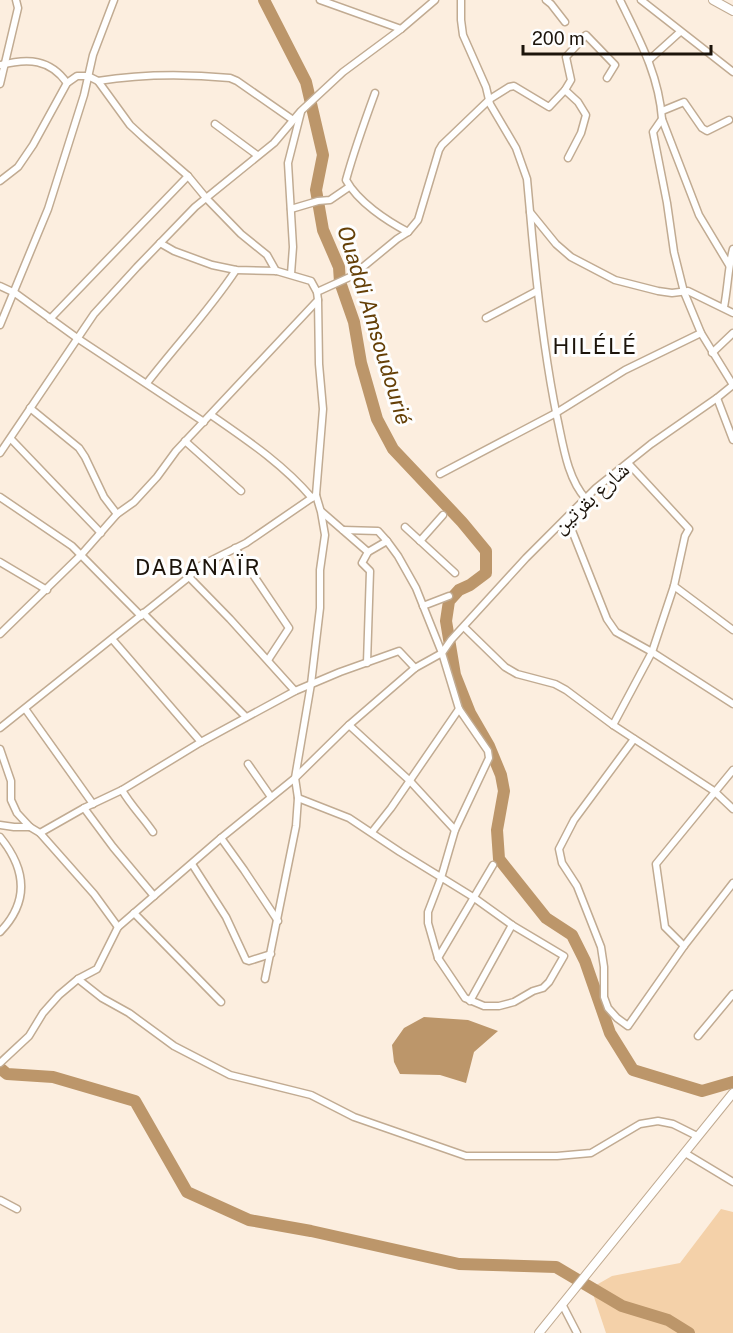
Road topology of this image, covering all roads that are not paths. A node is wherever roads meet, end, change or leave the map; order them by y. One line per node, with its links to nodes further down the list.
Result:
1 (16, 0): 15 (street)
2 (114, 0): 17 (street)
3 (320, 0): 12 (street)
4 (435, 0): 12 (street)
5 (461, 0): 24 (street)
6 (546, 0): 11 (street)
7 (620, 0): 14 (street)
8 (641, 0): 13 (street)
9 (713, 0): 10 (street)
10 (733, 11)
11 (565, 22)
12 (401, 29): 25 (street)
13 (680, 32): 14 (street); 16 (street)
14 (649, 60): 26 (street)
15 (2, 65): 20 (street); 21 (street)
16 (733, 72)
17 (88, 76): 19 (street); 20 (street); 50 (street)
18 (607, 78): 22 (street)
19 (99, 81): 28 (street); 33 (street)
20 (67, 83): 34 (street)
21 (0, 84)
22 (565, 90): 24 (street); 32 (street)
23 (375, 93): 35 (street)
24 (490, 99): 38 (street); 39 (street)
25 (302, 111): 28 (street); 37 (street)
26 (662, 111): 27 (street); 29 (street)
27 (662, 119): 42 (street); 49 (street)
28 (293, 120): 31 (street)
29 (729, 120)
30 (215, 124): 31 (street)
31 (257, 155): 36 (street)
32 (568, 158)
33 (188, 176): 36 (street); 55 (street)
34 (0, 181)
35 (350, 187): 37 (street); 39 (street)
36 (207, 199): 40 (street); 44 (street)
37 (291, 208): 45 (street)
38 (530, 212): 47 (street); 49 (street)
39 (408, 232): 48 (street)
40 (160, 243): 43 (street); 59 (street)
41 (733, 249): 42 (street)
42 (729, 265): 52 (street)
43 (236, 270): 44 (street); 61 (street)
44 (276, 271): 45 (street)
45 (291, 274): 48 (street)
46 (0, 286): 50 (street)
47 (537, 291): 54 (street); 65 (street)
48 (317, 292): 51 (street)
49 (684, 292): 52 (street); 57 (street)
50 (15, 294): 55 (street); 56 (street)
51 (318, 300): 66 (street); 75 (street)
52 (724, 307): 53 (street)
53 (733, 313)
54 (486, 318)
55 (50, 319): 59 (street)
56 (0, 325)
57 (701, 333): 60 (street); 65 (street)
58 (733, 333): 60 (street)
59 (77, 338): 61 (street); 64 (street)
60 (712, 352): 62 (street)
61 (147, 383): 67 (street)
62 (733, 385): 63 (street, شارع بقرتين)
63 (717, 398): 69 (street); 72 (street, شارع بقرتين)
64 (30, 408): 68 (street); 79 (street)
65 (556, 413): 73 (street); 77 (street)
66 (211, 415): 67 (street); 75 (street)
67 (204, 422): 70 (street)
68 (11, 439): 71 (street); 84 (street)
69 (733, 440)
70 (186, 441): 74 (street); 79 (street)
71 (0, 453)
72 (628, 463): 77 (street, شارع بقرتين); 93 (street)
73 (440, 474)
74 (241, 491)
75 (314, 496): 78 (street); 87 (street)
76 (0, 497): 89 (street)
77 (586, 499): 81 (street, شارع بقرتين)
78 (321, 512): 83 (street); 107 (street)
79 (117, 514): 84 (street)
80 (443, 515): 86 (street)
81 (567, 518): 98 (street, شارع بقرتين); 102 (street)
82 (405, 527): 86 (street)
83 (343, 530): 85 (street); 88 (street)
84 (101, 533): 89 (street)
85 (387, 541): 88 (street); 96 (street)
86 (420, 541): 91 (street)
87 (235, 548): 92 (street); 104 (street)
88 (368, 552): 105 (street)
89 (81, 555): 94 (street); 97 (street)
90 (0, 562): 94 (street)
91 (455, 573)
92 (189, 577): 97 (street); 104 (street)
93 (674, 586): 99 (street); 102 (street)
94 (47, 590): 100 (street)
95 (449, 596): 96 (street)
96 (423, 606): 103 (street)
97 (142, 614): 101 (street); 112 (street)
98 (464, 627): 103 (street, شارع بقرتين); 114 (street)
99 (733, 630)
100 (0, 634)
101 (111, 639): 111 (street); 117 (street)
102 (652, 652): 109 (street); 114 (street)
103 (442, 653): 106 (street); 110 (street)
104 (268, 660): 108 (street)
105 (367, 663): 106 (street); 107 (street)
106 (415, 668): 113 (street)
107 (311, 684): 108 (street); 121 (street)
108 (295, 692): 112 (street)
109 (733, 704)
110 (459, 709): 122 (street); 132 (street)
111 (26, 710): 115 (street); 127 (street)
112 (246, 717): 117 (street)
113 (349, 725): 121 (street); 122 (street)
114 (613, 725): 116 (street)
115 (0, 728)
116 (634, 739): 124 (street); 149 (street)
117 (201, 742): 123 (street)
118 (0, 749): 131 (street)
119 (248, 764): 125 (street)
120 (733, 770): 124 (street)
121 (295, 778): 125 (street); 126 (street)
122 (410, 781): 132 (street); 134 (street)
123 (122, 790): 127 (street); 133 (street)
124 (714, 791): 129 (street); 149 (street)
125 (271, 797): 137 (street)
126 (298, 798): 134 (street); 145 (street)
127 (93, 804): 128 (street)
128 (84, 808): 135 (street); 142 (street)
129 (733, 809)
130 (0, 825): 131 (street)
131 (30, 827): 135 (street)
132 (455, 830): 140 (street)
133 (153, 832)
134 (372, 832): 140 (street)
135 (40, 833): 147 (street)
136 (0, 837): 148 (street)
137 (220, 838): 138 (street); 145 (street)
138 (192, 864): 142 (street); 150 (street)
139 (493, 865): 143 (street)
140 (441, 878): 143 (street); 151 (street)
141 (733, 883): 149 (street)
142 (154, 896): 144 (street)
143 (473, 897): 146 (street); 151 (street)
144 (134, 913): 147 (street); 156 (street)
145 (278, 922): 150 (street)
146 (512, 925): 155 (street); 155 (street)
147 (118, 927): 152 (street)
148 (0, 932)
149 (684, 946)
150 (271, 954): 153 (street)
151 (438, 958): 155 (street)
152 (78, 979): 158 (street); 160 (street)
153 (266, 979)
154 (733, 994): 157 (street)
155 (470, 1001)
156 (221, 1002)
157 (698, 1036)
158 (0, 1063)
159 (733, 1093): 160 (street)
160 (697, 1137): 161 (street)
161 (684, 1153): 162 (street); 165 (street)
162 (733, 1182)
163 (0, 1200): 164 (street)
164 (17, 1209)
165 (562, 1304): 166 (street); 167 (street)
166 (539, 1333)
167 (577, 1333)

